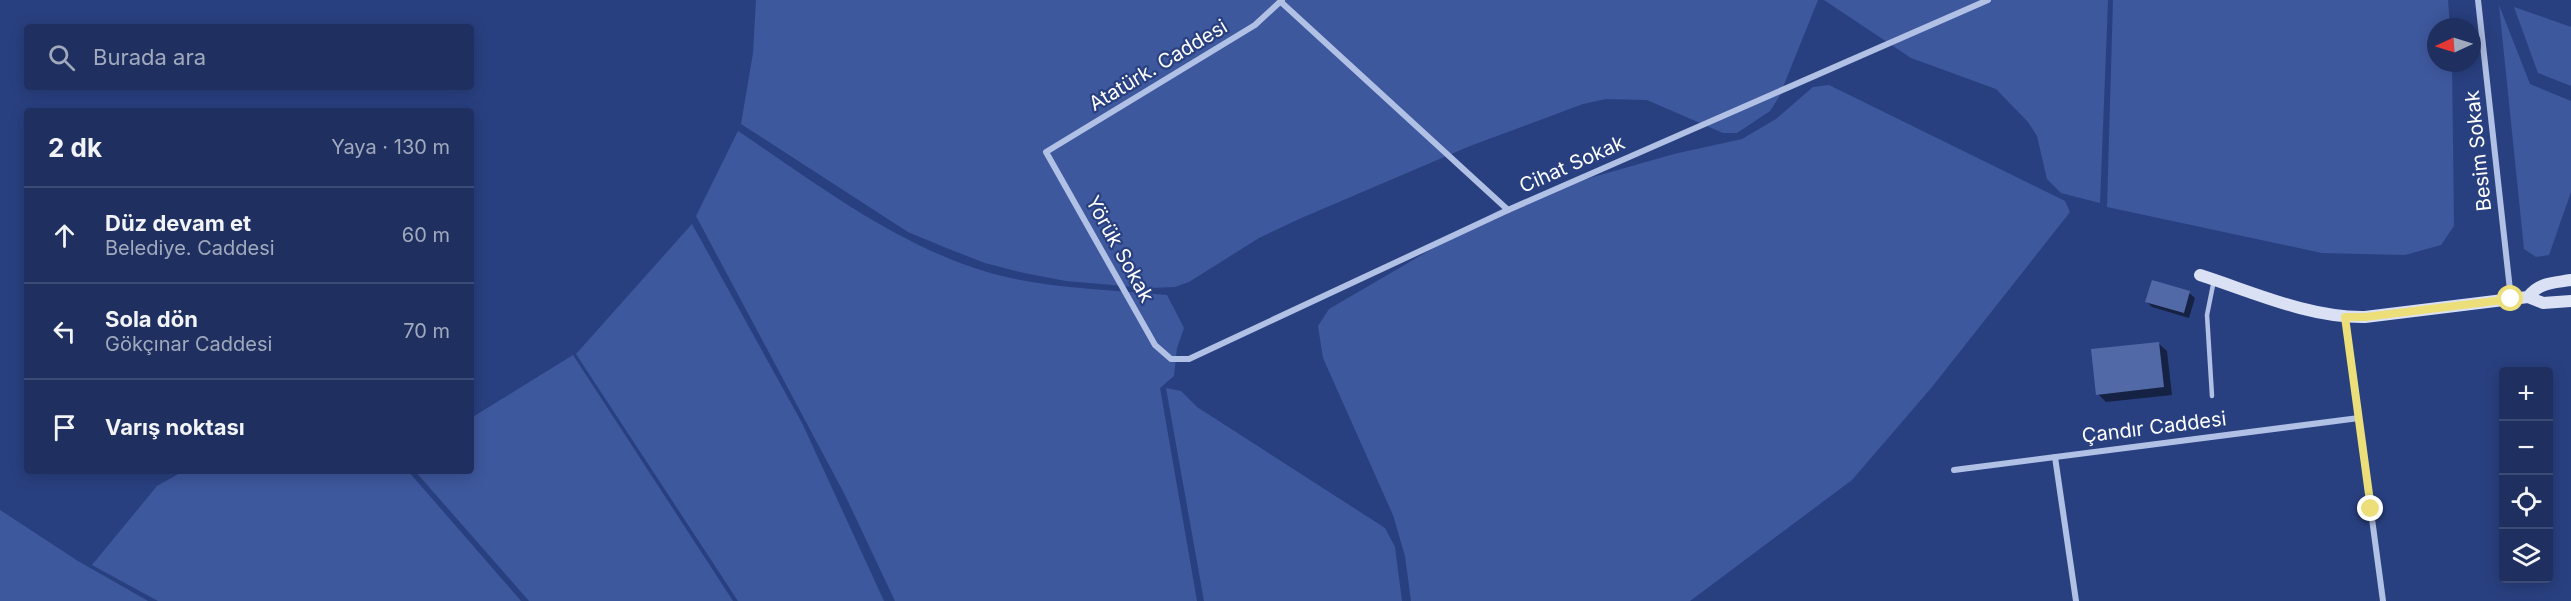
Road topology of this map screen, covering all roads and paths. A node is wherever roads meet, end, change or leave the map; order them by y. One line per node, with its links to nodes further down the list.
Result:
1 (1988, 0): 5 (street, Cihat Sokak)
2 (2478, 0): 10 (street, Besim Sokak)
3 (1281, 1): 4 (street, Atatürk. Caddesi); 5 (street)
4 (1046, 152): 13 (street, Yörük Sokak)
5 (1508, 210): 13 (street, Cihat Sokak)
6 (2200, 275): 7 (street)
7 (2214, 280): 12 (street); 14 (lane)
8 (2571, 280): 9 (street)
9 (2528, 297): 10 (street); 11 (street)
10 (2511, 299): 12 (street)
11 (2571, 301)
12 (2345, 317): 15 (street)
13 (1171, 359)
14 (2212, 396)
15 (2359, 418): 16 (street, Çandır Caddesi); 19 (street)
16 (2055, 457): 17 (street, Çandır Caddesi); 18 (street)
17 (1954, 470)
18 (2076, 601)
19 (2383, 601)

